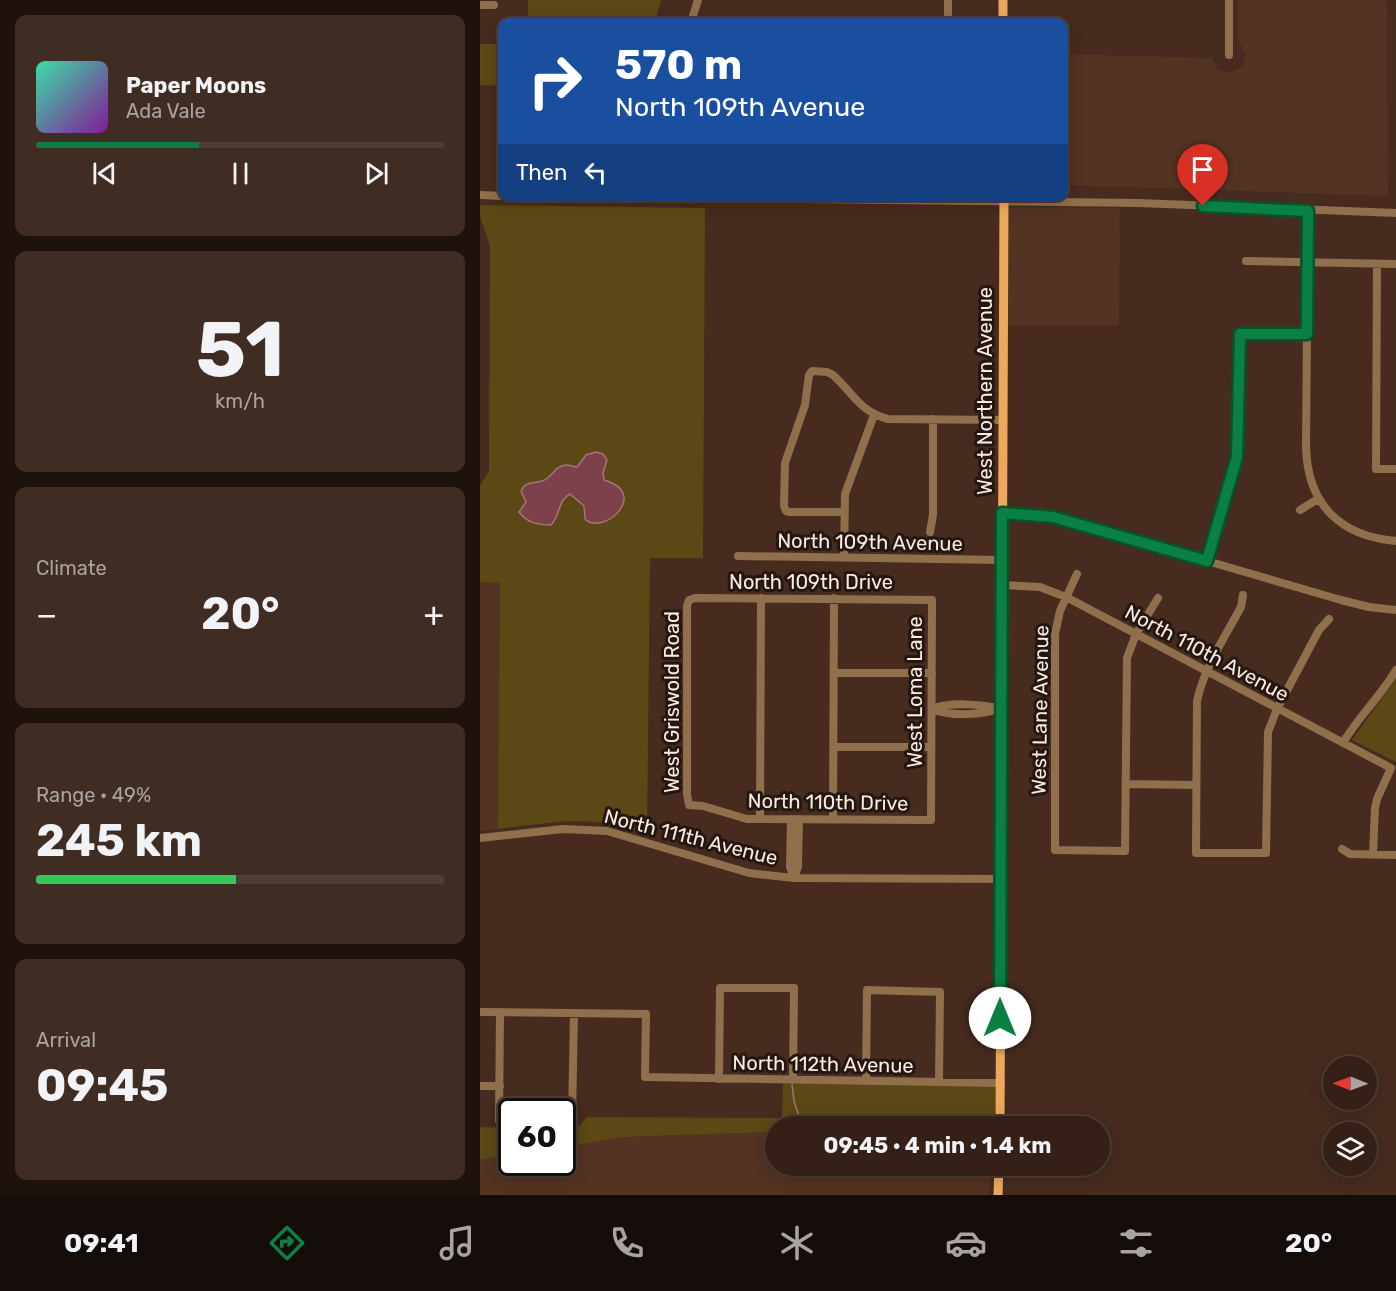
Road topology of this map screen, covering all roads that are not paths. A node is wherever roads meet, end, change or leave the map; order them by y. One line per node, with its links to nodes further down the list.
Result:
1 (698, 0): 7 (street)
2 (948, 0): 8 (street)
3 (1003, 0): 9 (main road)
4 (1229, 0): 10 (street)
5 (480, 5): 6 (street)
6 (494, 5)
7 (692, 18)
8 (948, 18)
9 (1003, 18)
10 (1229, 55)
11 (480, 195): 12 (street)
12 (498, 196)
13 (1004, 201): 24 (main road, West Northern Avenue)
14 (1067, 201): 15 (street)
15 (1308, 211): 16 (street); 18 (street)
16 (1396, 213)
17 (1246, 261): 18 (street)
18 (1307, 262): 19 (street); 21 (street)
19 (1377, 264): 20 (street); 25 (street)
20 (1396, 264)
21 (1307, 334): 26 (street); 35 (street)
22 (874, 415): 23 (street); 28 (street); 28 (street)
23 (933, 419): 24 (street); 30 (street)
24 (1003, 420): 29 (main road, West Northern Avenue)
25 (1396, 469)
26 (1318, 499): 27 (street); 31 (street)
27 (1300, 510)
28 (844, 512): 33 (street)
29 (1002, 513): 34 (main road, West Northern Avenue); 35 (street)
30 (930, 532)
31 (1396, 541)
32 (738, 556): 33 (street, North 109th Avenue)
33 (844, 558): 34 (street, North 109th Avenue)
34 (1002, 560): 37 (main road, West Northern Avenue)
35 (1207, 561): 45 (street)
36 (1077, 574): 39 (street, West Lane Avenue)
37 (1002, 585): 39 (street, North 110th Avenue); 52 (main road, West Northern Avenue)
38 (1243, 595): 49 (street)
39 (1066, 597): 47 (street, North 110th Avenue); 58 (street, West Lane Avenue)
40 (761, 598): 41 (street, North 109th Drive); 43 (street, North 109th Drive); 61 (street)
41 (834, 598): 44 (street, North 109th Drive); 50 (street)
42 (1158, 598): 47 (street)
43 (689, 600): 60 (street, West Griswold Road)
44 (932, 600): 51 (street, West Loma Lane)
45 (1396, 610)
46 (1329, 619): 53 (street)
47 (1136, 634): 49 (street, North 110th Avenue); 58 (street)
48 (1396, 669): 55 (street)
49 (1207, 671): 53 (street, North 110th Avenue); 59 (street)
50 (834, 673): 51 (street); 56 (street)
51 (932, 673): 54 (street, West Loma Lane)
52 (1002, 708): 54 (street); 70 (main road, West Northern Avenue)
53 (1277, 709): 55 (street, North 110th Avenue); 59 (street)
54 (932, 710): 57 (street, West Loma Lane)
55 (1343, 743): 67 (street, North 110th Avenue)
56 (834, 747): 57 (street); 63 (street)
57 (931, 747): 64 (street, West Loma Lane)
58 (1126, 784): 59 (street)
59 (1196, 785)
60 (689, 805): 61 (street, North 110th Drive)
61 (760, 819): 62 (street, North 110th Drive)
62 (795, 819): 63 (street, North 110th Drive); 69 (street)
63 (833, 820): 64 (street, North 110th Drive)
64 (931, 820)
65 (480, 838): 69 (street, North 111th Avenue)
66 (1342, 849): 67 (street)
67 (1373, 855): 68 (street)
68 (1396, 855)
69 (794, 878): 70 (street, North 111th Avenue)
70 (1002, 879): 78 (main road, West Northern Avenue)
71 (480, 1012): 72 (street)
72 (500, 1012): 73 (street); 80 (street)
73 (574, 1013): 74 (street, North 112th Avenue); 82 (street)
74 (719, 1079): 75 (street, North 112th Avenue); 75 (street)
75 (793, 1080): 76 (street, North 112th Avenue)
76 (866, 1081): 77 (street, North 112th Avenue); 77 (street)
77 (939, 1082): 78 (street, North 112th Avenue)
78 (1000, 1083): 83 (main road, West Northern Avenue)
79 (480, 1086): 80 (street)
80 (500, 1086): 81 (street)
81 (500, 1098)
82 (572, 1098)
83 (1000, 1116)
84 (999, 1176): 85 (main road)
85 (998, 1195)

